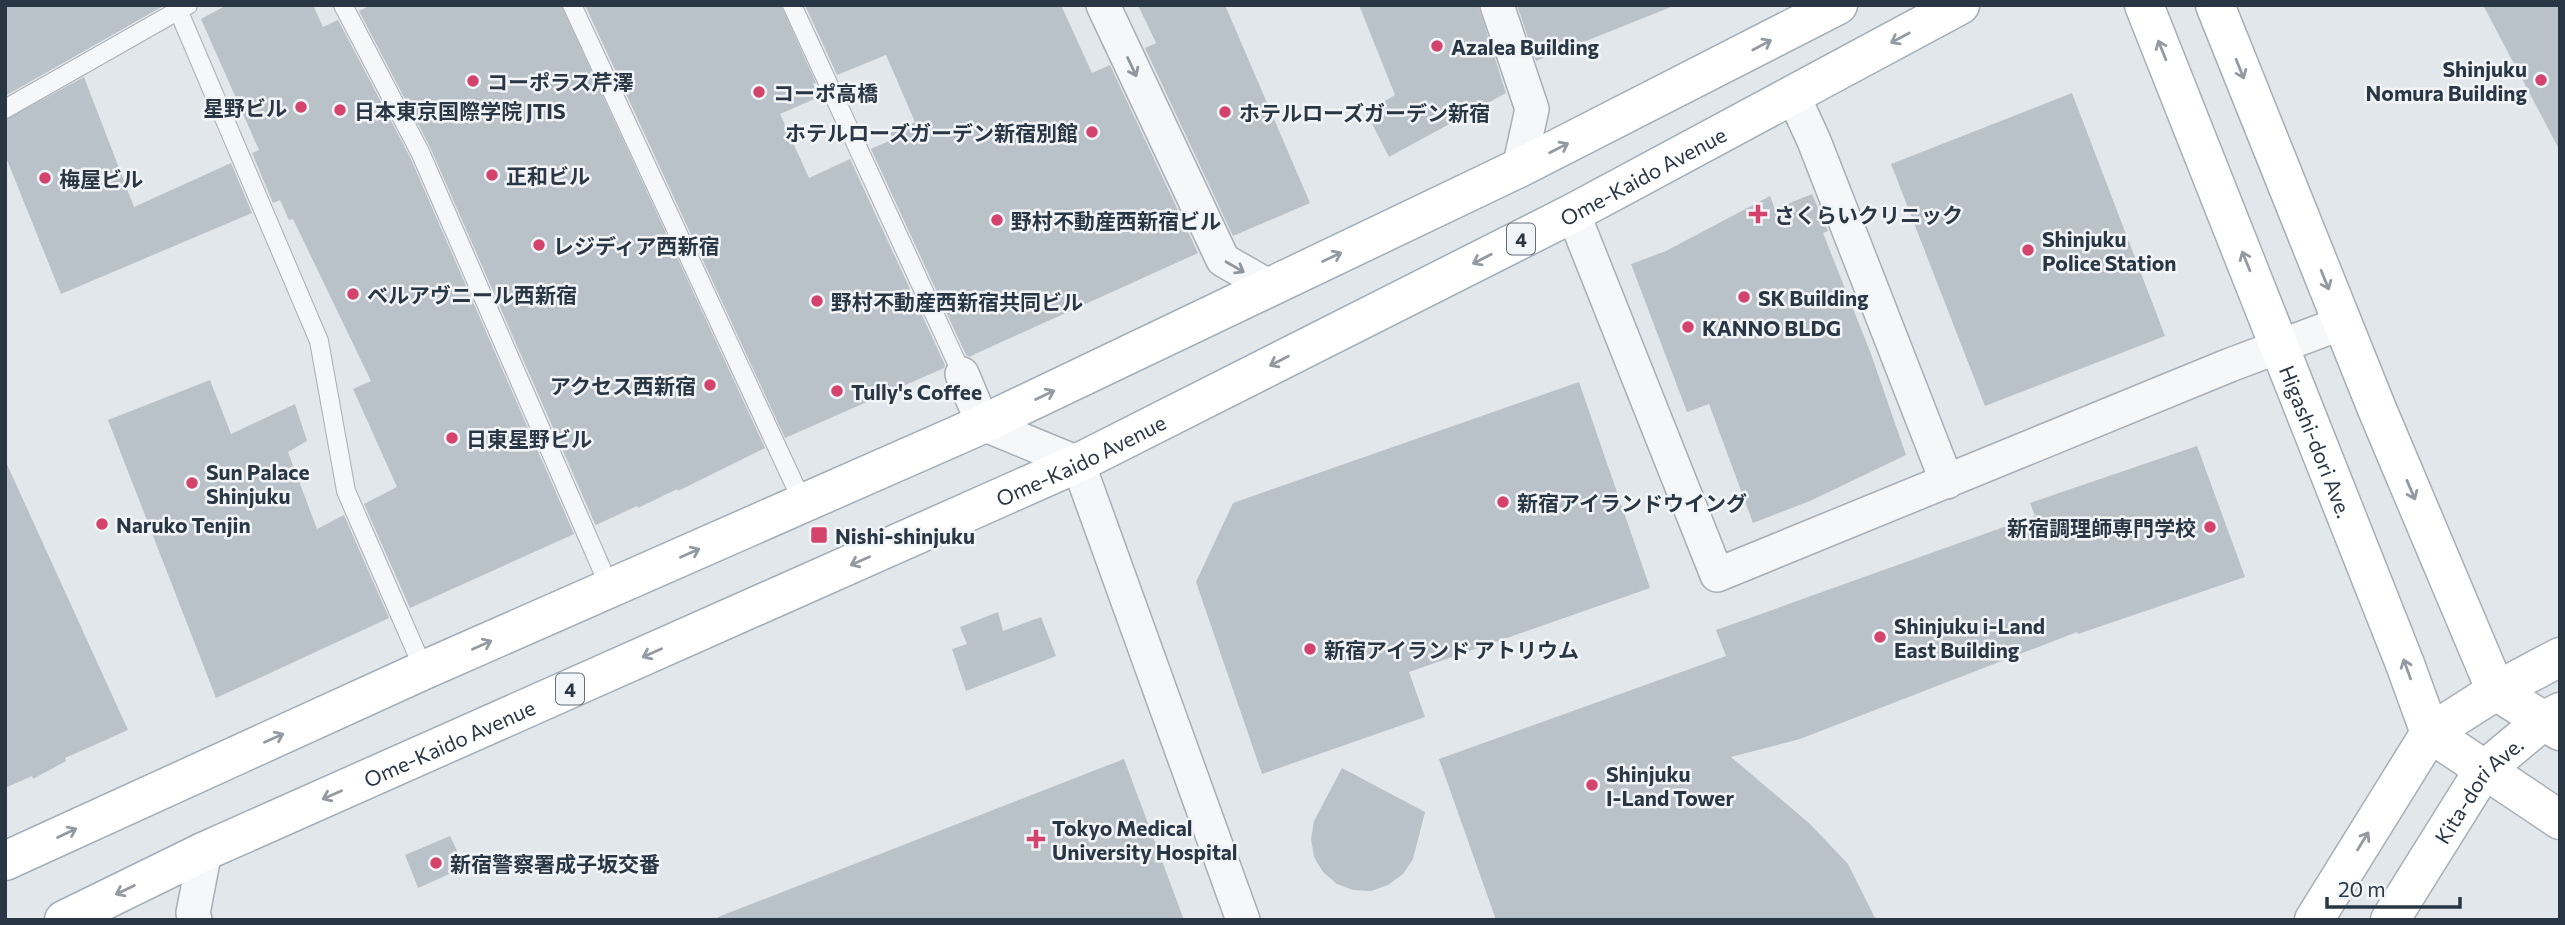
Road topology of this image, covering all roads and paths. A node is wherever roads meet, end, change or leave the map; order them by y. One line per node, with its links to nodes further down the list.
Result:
1 (343, 5): 23 (lane)
2 (572, 5): 22 (lane)
3 (792, 5): 18 (lane)
4 (1103, 5): 15 (street, one-way to 15)
5 (1497, 5): 13 (street)
6 (1838, 5): 13 (main road, one-way to 6)
7 (1960, 5): 11 (main road, Ome-Kaido Avenue / 4, one-way to 11)
8 (2144, 5): 17 (main road, Higashi-dori Ave., one-way to 8)
9 (2215, 5): 16 (main road, one-way to 16)
10 (181, 7): 12 (lane); 25 (lane)
11 (1793, 95): 14 (main road, Ome-Kaido Avenue / 4); 21 (street)
12 (5, 109)
13 (1519, 168): 15 (main road, one-way to 13)
14 (1573, 212): 20 (main road, Ome-Kaido Avenue / 4, one-way to 20); 21 (street)
15 (1270, 287): 19 (main road, one-way to 15)
16 (2342, 323): 17 (street); 26 (main road, one-way to 26)
17 (2280, 347): 21 (street); 28 (main road, Higashi-dori Ave., one-way to 17)
18 (962, 374): 19 (street)
19 (984, 424): 20 (street); 22 (main road)
20 (1078, 463): 31 (main road, Ome-Kaido Avenue / 4, one-way to 31); 35 (street)
21 (1947, 482)
22 (803, 503): 23 (main road, one-way to 22)
23 (610, 588): 25 (main road, one-way to 23)
24 (2560, 657): 26 (main road)
25 (424, 670): 32 (main road, one-way to 25)
26 (2496, 691): 27 (main road); 28 (main road)
27 (2554, 721): 29 (main road, Kita-dori Ave.)
28 (2430, 733): 29 (main road); 36 (main road, one-way to 28)
29 (2483, 771): 30 (main road); 37 (main road, Kita-dori Ave.)
30 (2560, 820)
31 (205, 851): 33 (main road, Ome-Kaido Avenue / 4, one-way to 33); 34 (street)
32 (5, 861)
33 (64, 920)
34 (195, 920)
35 (1243, 920)
36 (2314, 920)
37 (2390, 920)

